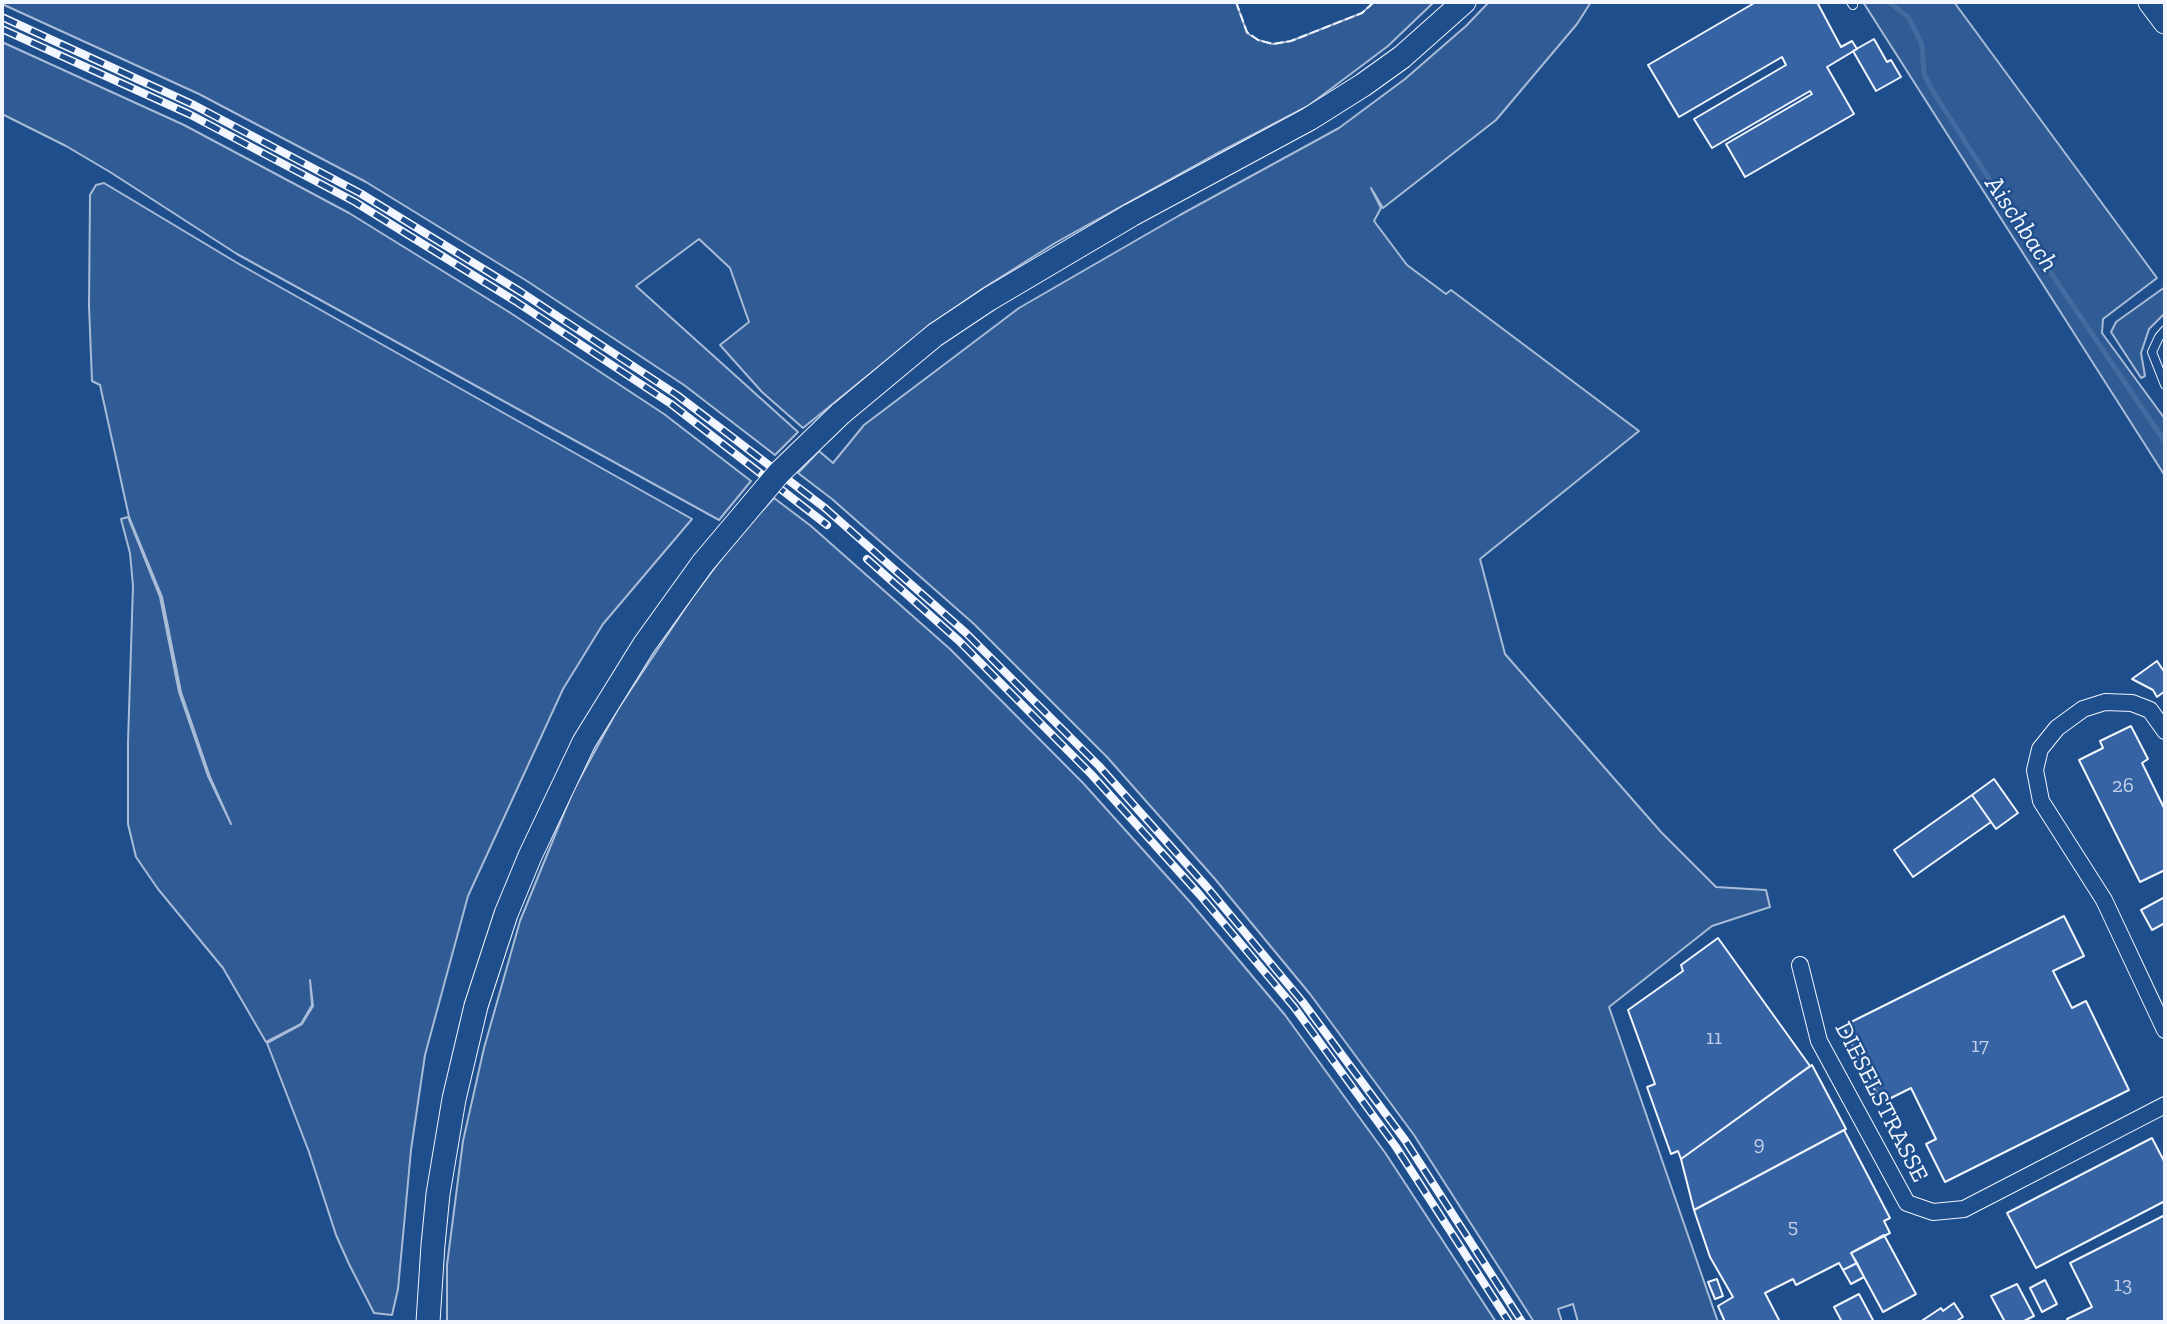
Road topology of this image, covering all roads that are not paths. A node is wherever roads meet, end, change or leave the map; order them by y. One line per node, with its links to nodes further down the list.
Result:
1 (1464, 2): 10 (main road, bridge)
2 (2150, 2): 3 (main road)
3 (2165, 22)
4 (2165, 330): 5 (lane)
5 (2165, 385)
6 (2165, 731): 8 (street)
7 (1800, 965): 9 (street, DIESELSTRASSE)
8 (2165, 1030)
9 (2165, 1105)
10 (428, 1322)

